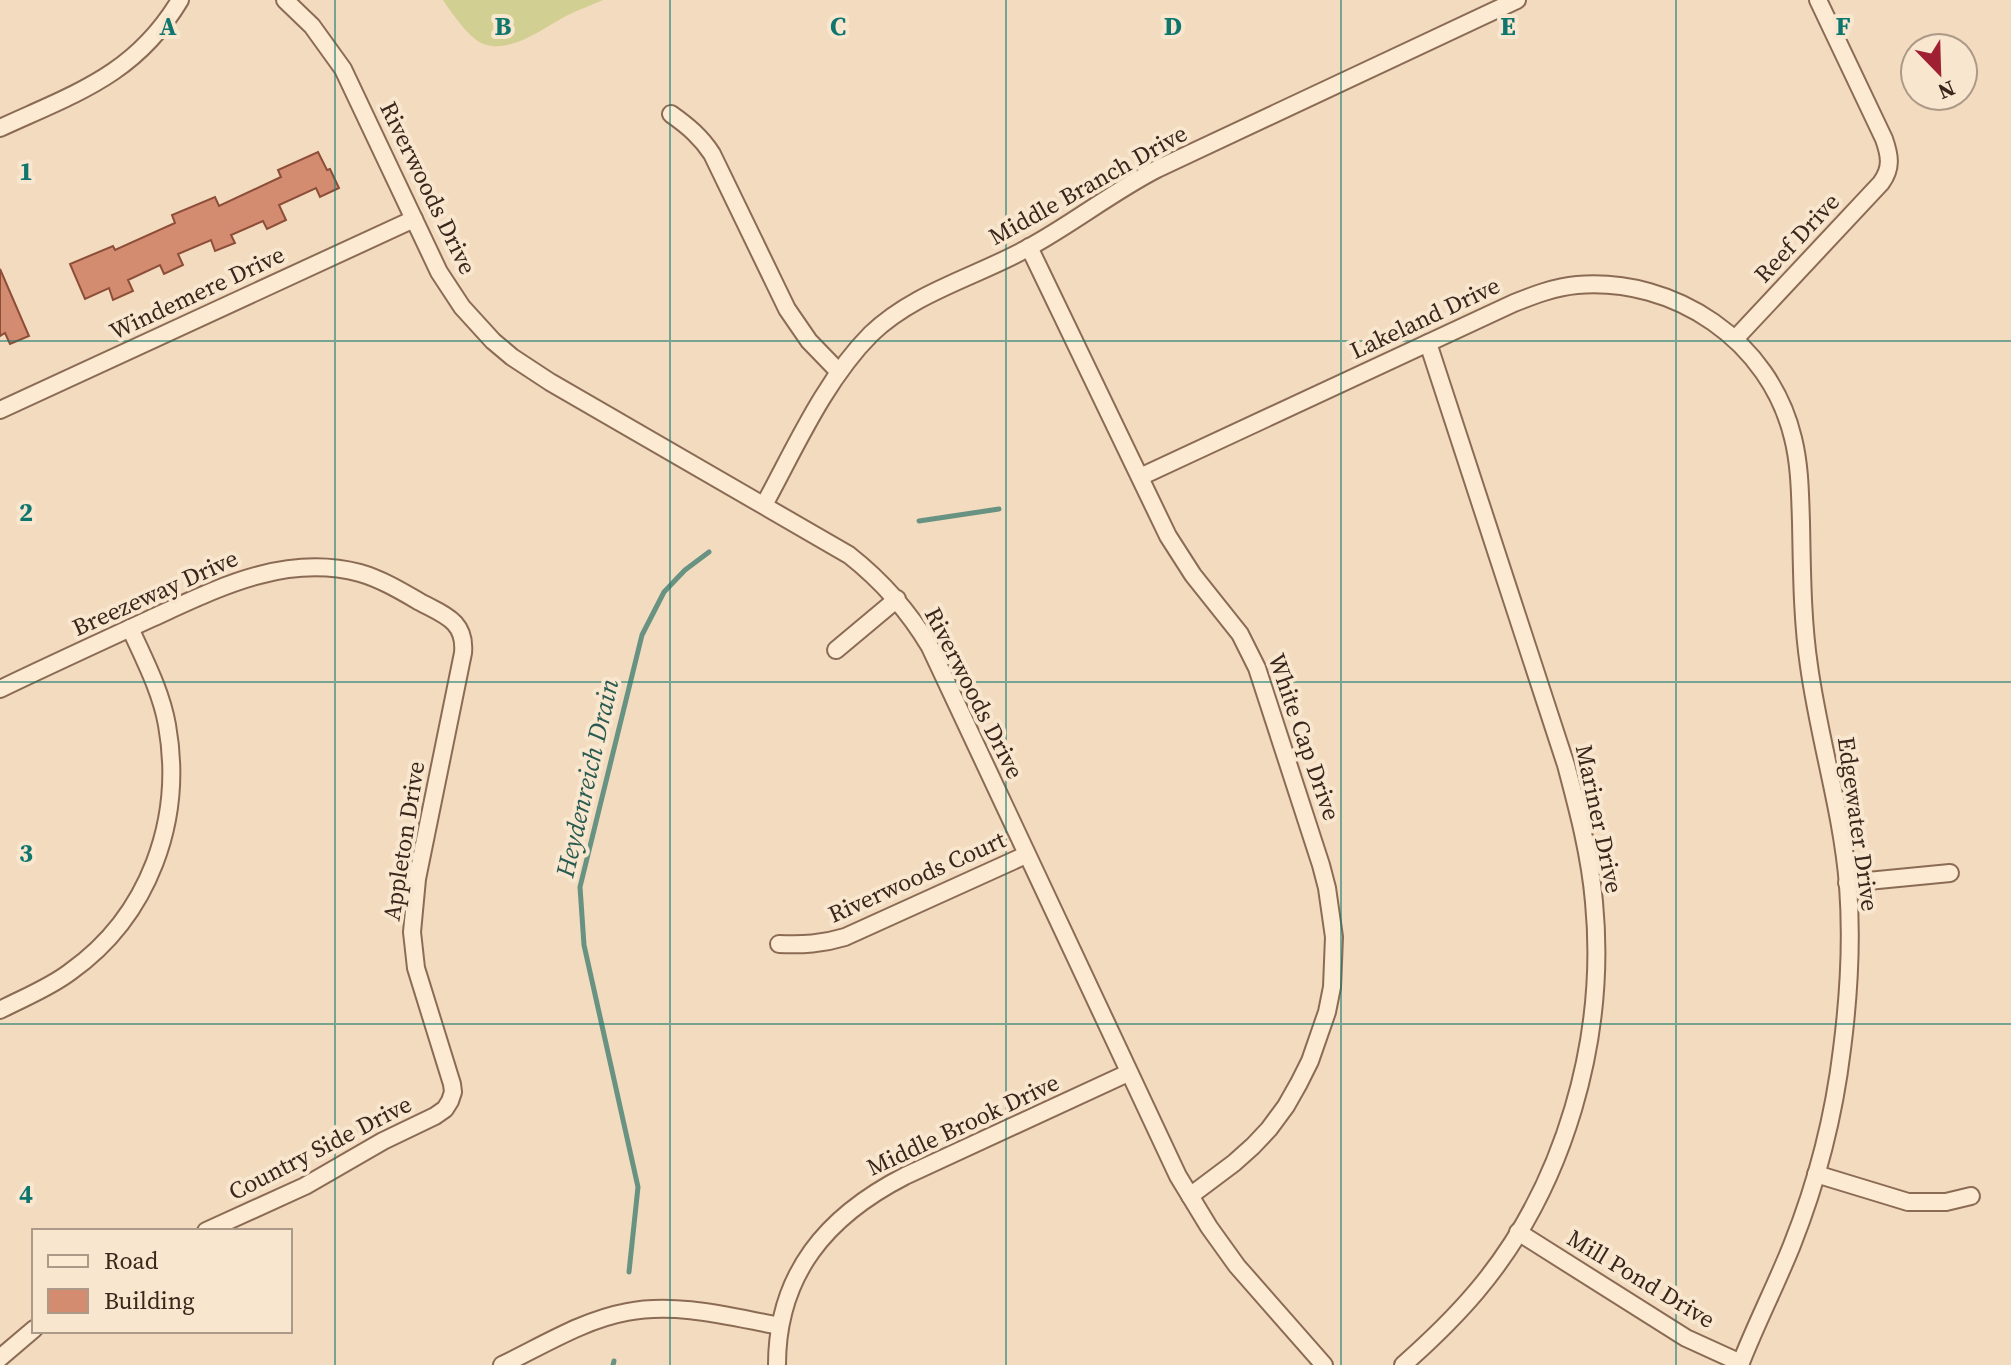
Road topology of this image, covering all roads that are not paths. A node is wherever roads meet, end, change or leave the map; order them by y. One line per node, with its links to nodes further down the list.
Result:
1 (180, 0): 6 (street)
2 (285, 0): 7 (street, Riverwoods Drive)
3 (1517, 0): 8 (street, Middle Branch Drive)
4 (1818, 0): 9 (street, Reef Drive)
5 (671, 114): 11 (street)
6 (0, 128)
7 (414, 219): 12 (street, Windemere Drive); 14 (street, Riverwoods Drive)
8 (1029, 247): 11 (street, Middle Branch Drive); 13 (street, White Cap Drive)
9 (1735, 339): 10 (street, Lakeland Drive); 22 (street, Edgewater Drive)
10 (1428, 343): 13 (street, Lakeland Drive); 31 (street, Mariner Drive)
11 (839, 372): 14 (street, Middle Branch Drive)
12 (0, 410)
13 (1140, 477): 28 (street, White Cap Drive)
14 (764, 505): 15 (street, Riverwoods Drive)
15 (897, 599): 18 (street); 20 (street, Riverwoods Drive)
16 (130, 628): 17 (street, Breezeway Drive); 19 (street, Breezeway Drive); 24 (street)
17 (462, 633): 26 (street, Appleton Drive)
18 (836, 650)
19 (0, 689)
20 (1026, 855): 23 (street, Riverwoods Court); 25 (street, Riverwoods Drive)
21 (1950, 873): 22 (street)
22 (1847, 883): 27 (street, Edgewater Drive)
23 (779, 944)
24 (0, 1010)
25 (1128, 1073): 28 (street, Riverwoods Drive); 32 (street, Middle Brook Drive)
26 (450, 1101): 30 (street, Country Side Drive)
27 (1816, 1174): 29 (street); 35 (street, Edgewater Drive)
28 (1190, 1196): 39 (street, Riverwoods Drive)
29 (1971, 1196)
30 (210, 1229)
31 (1518, 1232): 35 (street, Mill Pond Drive); 40 (street, Mariner Drive)
32 (780, 1326): 37 (street); 38 (street, Middle Brook Drive)
33 (32, 1331): 34 (street)
34 (4, 1355): 36 (street)
35 (1740, 1364)
36 (20, 1365)
37 (502, 1365)
38 (777, 1365)
39 (1324, 1365)
40 (1403, 1365)

